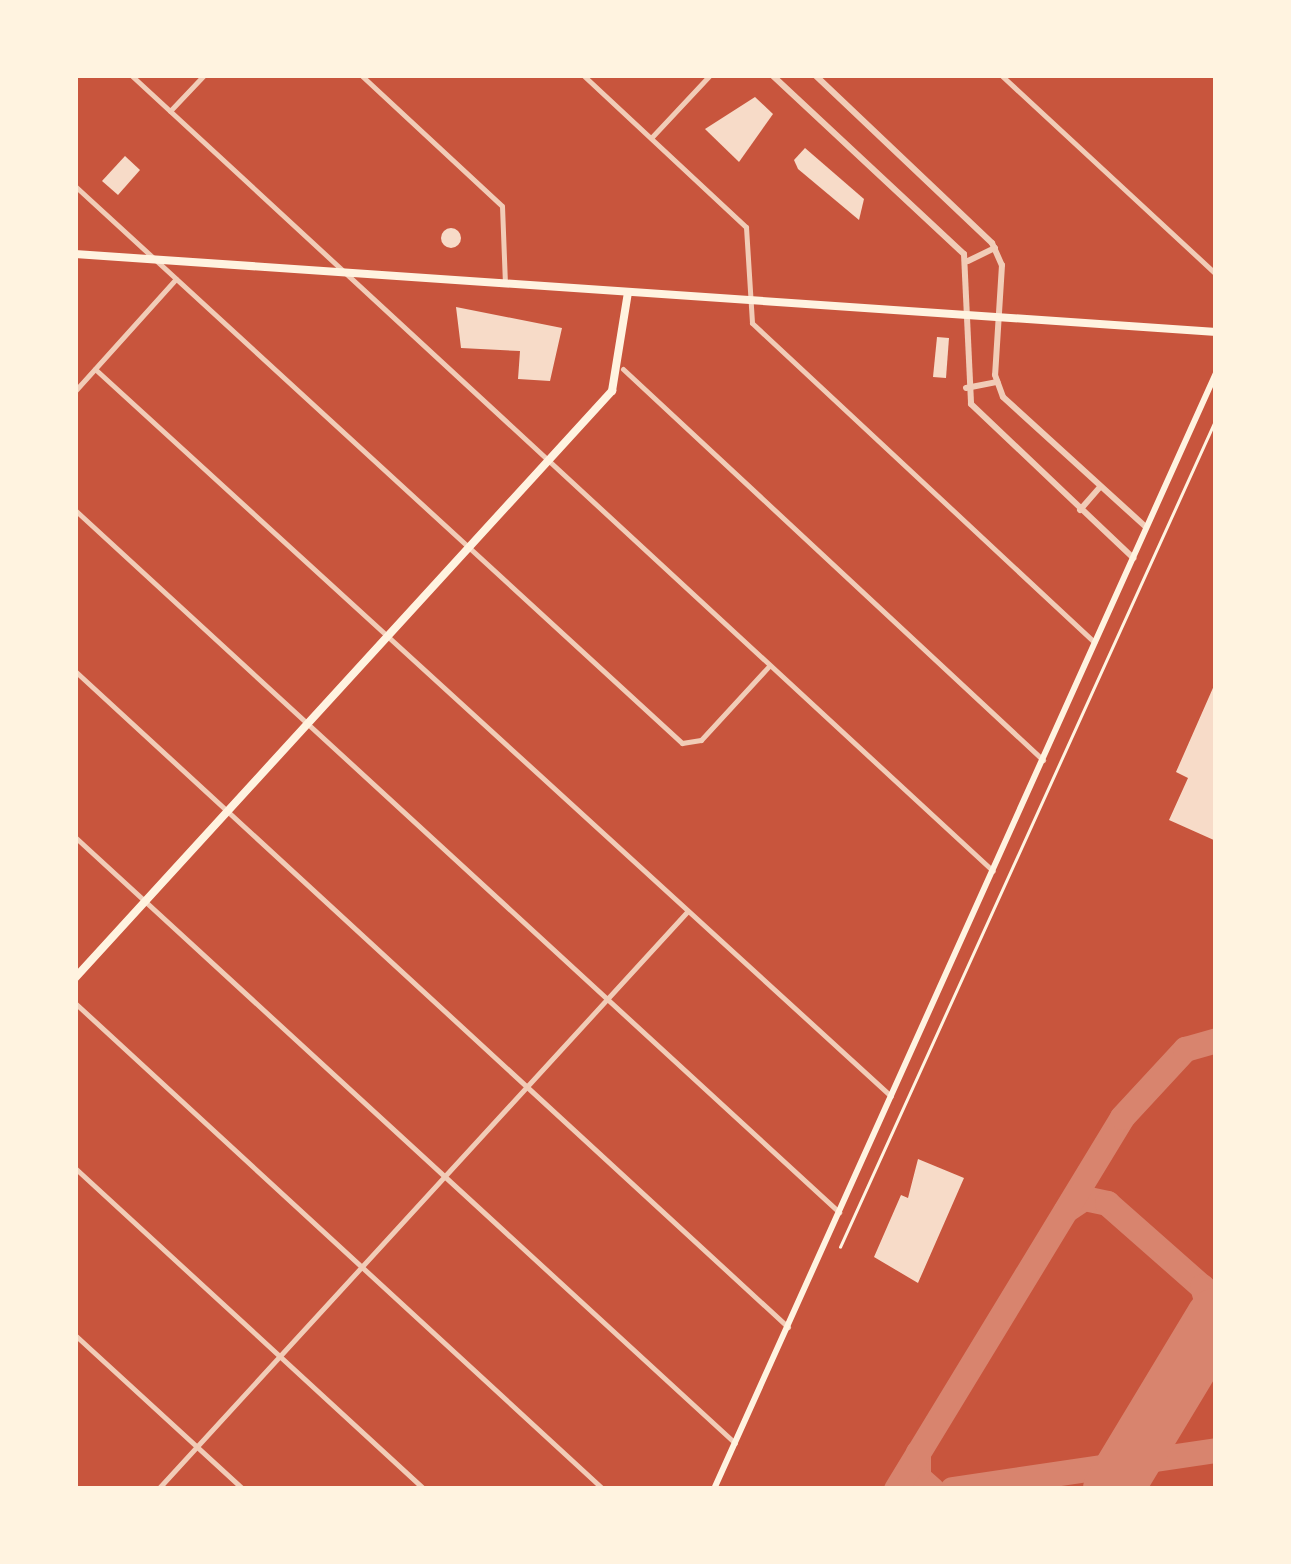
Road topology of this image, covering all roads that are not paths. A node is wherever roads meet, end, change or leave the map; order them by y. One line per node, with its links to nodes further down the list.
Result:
1 (131, 75): 9 (street)
2 (204, 75): 9 (street)
3 (361, 75): 19 (street)
4 (584, 75): 10 (street)
5 (710, 75): 10 (street)
6 (772, 75): 15 (street)
7 (815, 75): 12 (street)
8 (1002, 75): 17 (street)
9 (170, 111): 16 (street)
10 (651, 138): 21 (street)
11 (75, 186): 14 (street)
12 (995, 248): 15 (street); 23 (street)
13 (75, 254): 14 (main road)
14 (155, 260): 16 (main road); 18 (street)
15 (968, 262): 22 (street)
16 (346, 273): 19 (main road); 31 (street)
17 (1216, 274)
18 (176, 278): 25 (street); 36 (street)
19 (506, 283): 20 (main road)
20 (628, 292): 21 (main road); 26 (main road)
21 (746, 298): 22 (main road); 39 (street)
22 (970, 315): 23 (main road); 29 (street)
23 (999, 317): 24 (main road); 28 (street)
24 (1216, 332)
25 (95, 369): 30 (street); 38 (street)
26 (622, 369): 31 (main road); 43 (street)
27 (1216, 372): 35 (main road)
28 (997, 382): 29 (street); 32 (street)
29 (966, 388): 34 (street)
30 (75, 391)
31 (548, 463): 36 (main road); 40 (street)
32 (1100, 487): 34 (street); 35 (street)
33 (75, 510): 42 (street)
34 (1080, 510): 37 (street)
35 (1146, 528): 37 (main road)
36 (469, 550): 38 (main road); 40 (street)
37 (1132, 558): 39 (main road)
38 (388, 638): 42 (main road); 48 (street)
39 (1094, 642): 43 (main road)
40 (769, 666): 46 (street)
41 (75, 671): 44 (street)
42 (308, 725): 44 (main road); 50 (street)
43 (1043, 760): 46 (main road)
44 (228, 812): 47 (main road); 52 (street)
45 (75, 836): 47 (street)
46 (993, 872): 53 (main road)
47 (146, 902): 49 (main road); 55 (street)
48 (686, 912): 50 (street); 53 (street)
49 (75, 978)
50 (607, 999): 52 (street); 56 (street)
51 (75, 1003): 57 (street)
52 (526, 1087): 55 (street); 58 (street)
53 (890, 1096): 56 (main road)
54 (75, 1168): 60 (street)
55 (444, 1177): 57 (street); 61 (street)
56 (839, 1212): 58 (main road)
57 (362, 1267): 60 (street); 66 (street)
58 (788, 1327): 61 (main road)
59 (75, 1334): 62 (street)
60 (280, 1356): 62 (street); 65 (street)
61 (735, 1443): 67 (main road)
62 (197, 1447): 63 (street); 64 (street)
63 (158, 1489)
64 (243, 1489)
65 (424, 1489)
66 (603, 1489)
67 (714, 1489)

